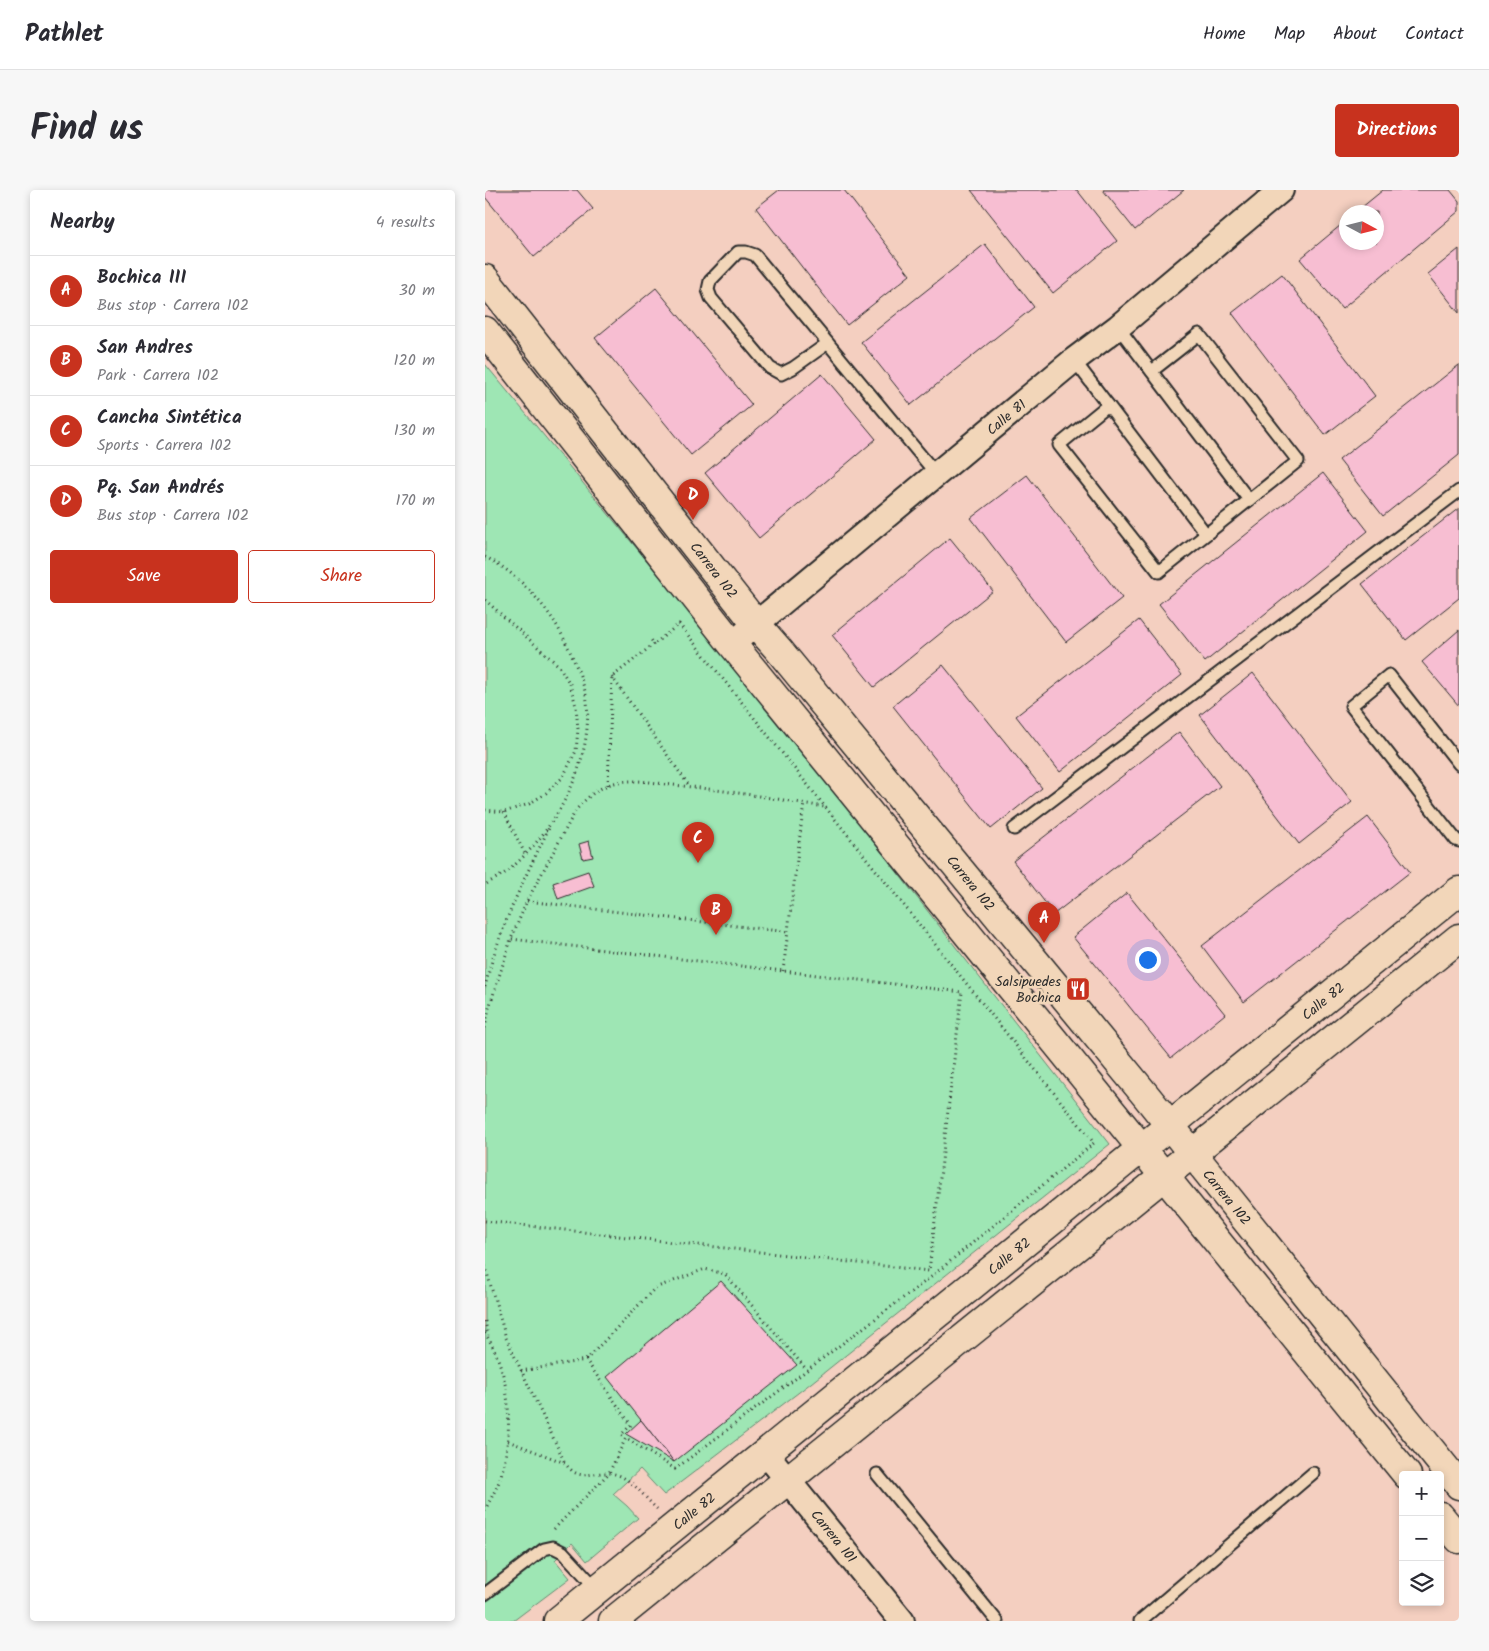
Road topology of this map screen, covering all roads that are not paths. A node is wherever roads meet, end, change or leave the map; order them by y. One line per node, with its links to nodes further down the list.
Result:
1 (1281, 190): 3 (street, Calle 81)
2 (485, 279): 13 (street, Carrera 102)
3 (1118, 327): 6 (street, Calle 81); 7 (lane)
4 (485, 331): 14 (street)
5 (828, 343): 5 (lane); 9 (lane)
6 (1074, 360): 8 (lane); 9 (street, Calle 81)
7 (1152, 371): 11 (lane); 11 (lane)
8 (1108, 405): 12 (lane); 12 (lane)
9 (937, 474): 13 (street, Calle 81)
10 (1459, 491): 16 (lane)
11 (1249, 500): 12 (lane)
12 (1207, 534)
13 (756, 624): 14 (street, Calle 81); 20 (street, Carrera 102)
14 (732, 644): 21 (street)
15 (1459, 764): 17 (lane)
16 (1014, 829)
17 (1459, 841)
18 (1459, 891): 20 (street, Calle 82)
19 (1459, 938): 22 (street)
20 (1170, 1126): 21 (street, Calle 82); 22 (street, Carrera 102)
21 (1142, 1150): 23 (street); 24 (street, Calle 82)
22 (1192, 1154): 23 (street); 29 (street, Carrera 102)
23 (1163, 1177): 25 (street); 28 (street)
24 (765, 1452): 28 (street, Carrera 101); 32 (street, Calle 82)
25 (1404, 1471)
26 (1313, 1473): 38 (lane)
27 (877, 1474): 37 (lane)
28 (789, 1480): 35 (street); 36 (street, Carrera 101)
29 (1459, 1485)
30 (1444, 1521): 31 (street)
31 (1459, 1539)
32 (597, 1589): 33 (lane); 34 (street, Calle 82)
33 (485, 1594)
34 (558, 1621)
35 (613, 1621)
36 (902, 1621)
37 (997, 1621)
38 (1140, 1621)

